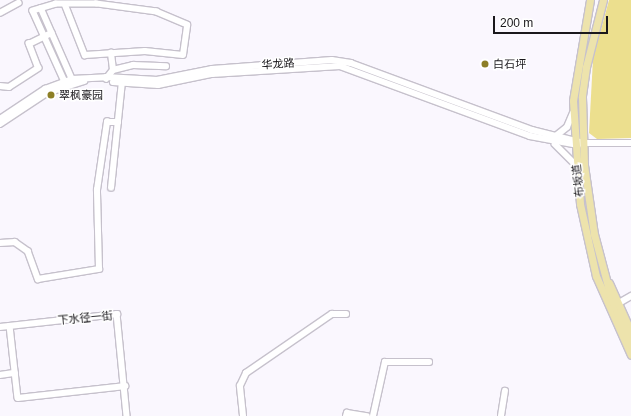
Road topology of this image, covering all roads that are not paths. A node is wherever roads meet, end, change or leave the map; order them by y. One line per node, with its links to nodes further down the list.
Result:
1 (590, 0): 17 (main road, 布坂道)
2 (603, 0): 23 (main road, 布坂道)
3 (18, 3): 6 (street)
4 (65, 4): 5 (street); 9 (street); 9 (street)
5 (41, 8): 7 (street); 8 (street)
6 (0, 13)
7 (52, 33): 8 (street); 13 (street)
8 (44, 37): 15 (street); 16 (street)
9 (111, 53): 11 (street)
10 (166, 66): 11 (street)
11 (113, 70): 12 (street)
12 (106, 78): 13 (street, 华龙路); 14 (street, 华龙路)
13 (73, 81): 15 (street, 华龙路)
14 (122, 82): 19 (street); 21 (street, 华龙路); 21 (street, 华龙路)
15 (66, 83): 18 (street, 华龙路); 20 (street, 华龙路)
16 (0, 86)
17 (573, 113): 21 (street); 22 (main road, 布坂道)
18 (0, 119)
19 (118, 122): 27 (street); 28 (street)
20 (0, 124)
21 (554, 139): 22 (street); 25 (street); 26 (street)
22 (574, 139): 23 (street); 25 (main road, 布坂道)
23 (584, 143): 24 (street); 25 (street); 29 (main road, 布坂道)
24 (631, 143)
25 (575, 147): 26 (main road, 布坂道)
26 (576, 165): 37 (main road, 布坂道)
27 (111, 188)
28 (0, 243)
29 (608, 281): 31 (main road); 36 (main road, 布坂道)
30 (631, 296): 31 (street)
31 (619, 303): 35 (main road)
32 (346, 314): 44 (street)
33 (10, 326): 34 (street, 下水径一街); 39 (street); 41 (street, 下水径一街)
34 (0, 327)
35 (631, 332)
36 (631, 345)
37 (631, 354)
38 (429, 362): 47 (street)
39 (15, 374): 40 (street); 41 (street)
40 (0, 375)
41 (125, 386): 43 (street, 下水径一街)
42 (505, 391): 48 (street)
43 (127, 416)
44 (243, 416)
45 (346, 416): 46 (street)
46 (367, 416)
47 (373, 416)
48 (501, 416)

